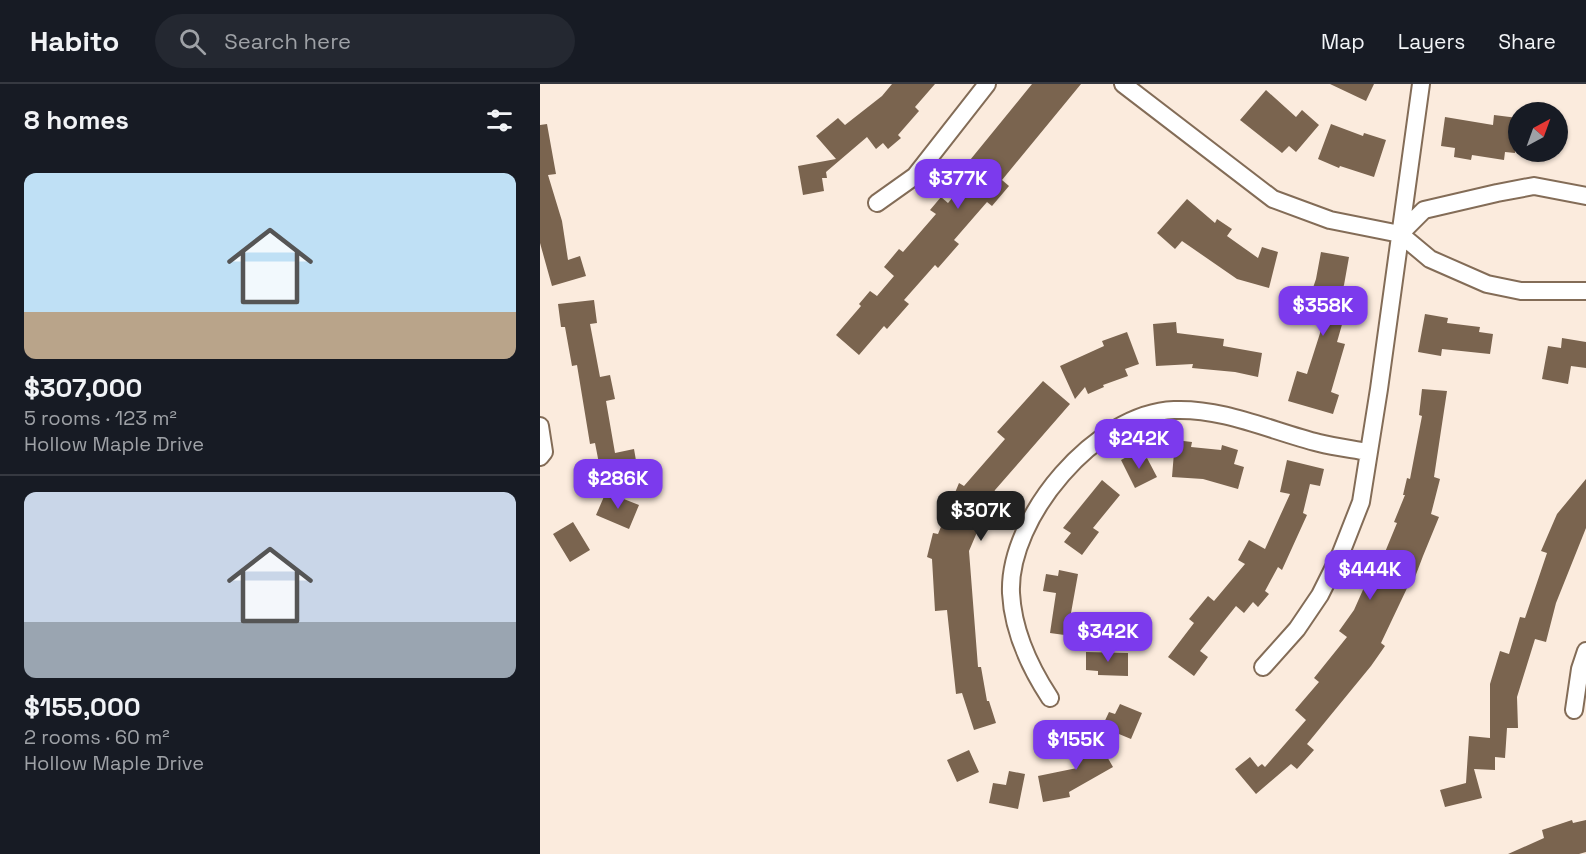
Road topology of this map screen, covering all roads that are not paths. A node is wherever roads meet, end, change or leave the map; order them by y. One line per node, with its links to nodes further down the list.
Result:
1 (987, 84): 5 (street)
2 (1123, 84): 6 (street)
3 (1421, 84): 6 (street)
4 (1586, 196): 6 (street)
5 (877, 203)
6 (1400, 234): 7 (street); 9 (street)
7 (1586, 291)
8 (540, 426): 10 (street)
9 (1368, 452): 12 (street); 13 (street)
10 (540, 457)
11 (1586, 651): 14 (street)
12 (1263, 667)
13 (1050, 698)
14 (1574, 710)

